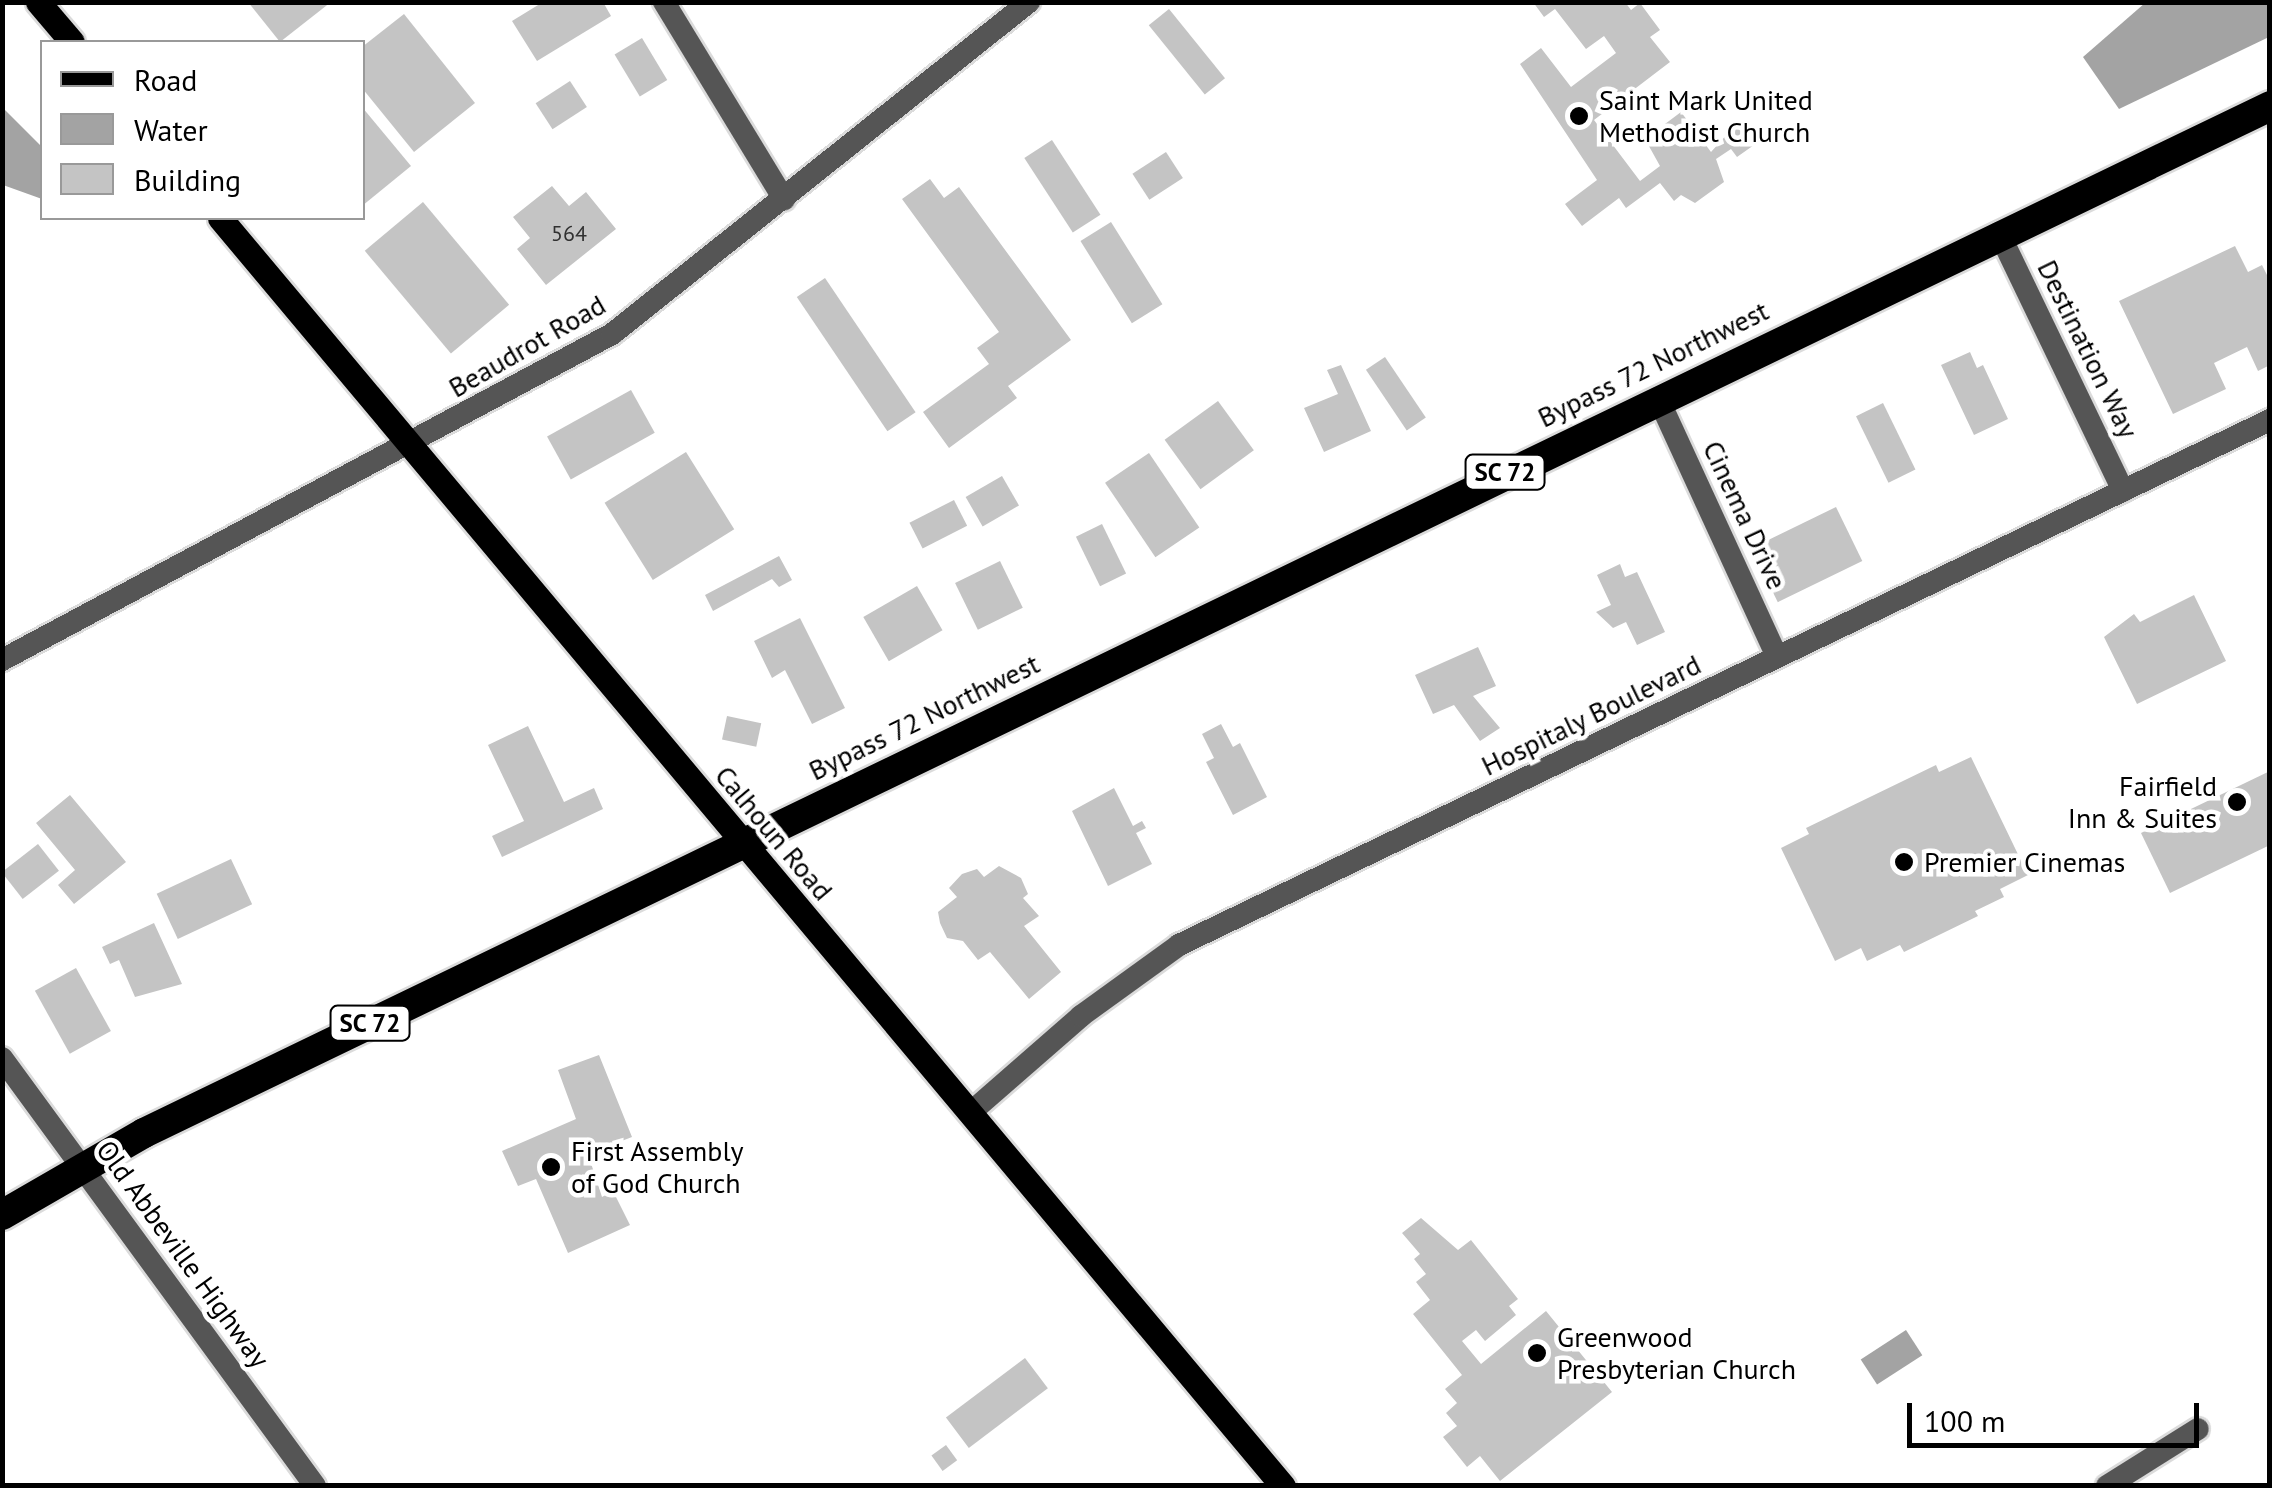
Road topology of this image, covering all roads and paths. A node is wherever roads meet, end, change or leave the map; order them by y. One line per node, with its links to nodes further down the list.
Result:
1 (38, 2): 4 (main road)
2 (664, 2): 6 (street)
3 (1029, 2): 6 (street, Beaudrot Road)
4 (70, 40)
5 (2270, 106): 8 (highway, Bypass 72 Northwest / SC 72)
6 (784, 199): 11 (street, Beaudrot Road)
7 (222, 220): 11 (main road, Calhoun Road)
8 (1999, 233): 9 (highway, Bypass 72 Northwest / SC 72); 12 (street, Destination Way)
9 (1658, 398): 13 (street, Cinema Drive); 15 (highway, Bypass 72 Northwest / SC 72)
10 (2270, 420): 12 (street, Hospitaly Boulevard)
11 (413, 446): 14 (street, Beaudrot Road); 15 (main road, Calhoun Road)
12 (2123, 491): 13 (street, Hospitaly Boulevard)
13 (1777, 657): 17 (street, Hospitaly Boulevard)
14 (2, 660)
15 (742, 841): 17 (main road, Calhoun Road); 18 (highway, SC 72)
16 (2, 1058): 18 (street, Old Abbeville Highway)
17 (970, 1113): 22 (main road, Calhoun Road)
18 (82, 1168): 19 (highway, SC 72); 21 (street, Old Abbeville Highway)
19 (2, 1215)
20 (2198, 1428): 23 (street)
21 (315, 1486)
22 (1283, 1486)
23 (2107, 1486)

